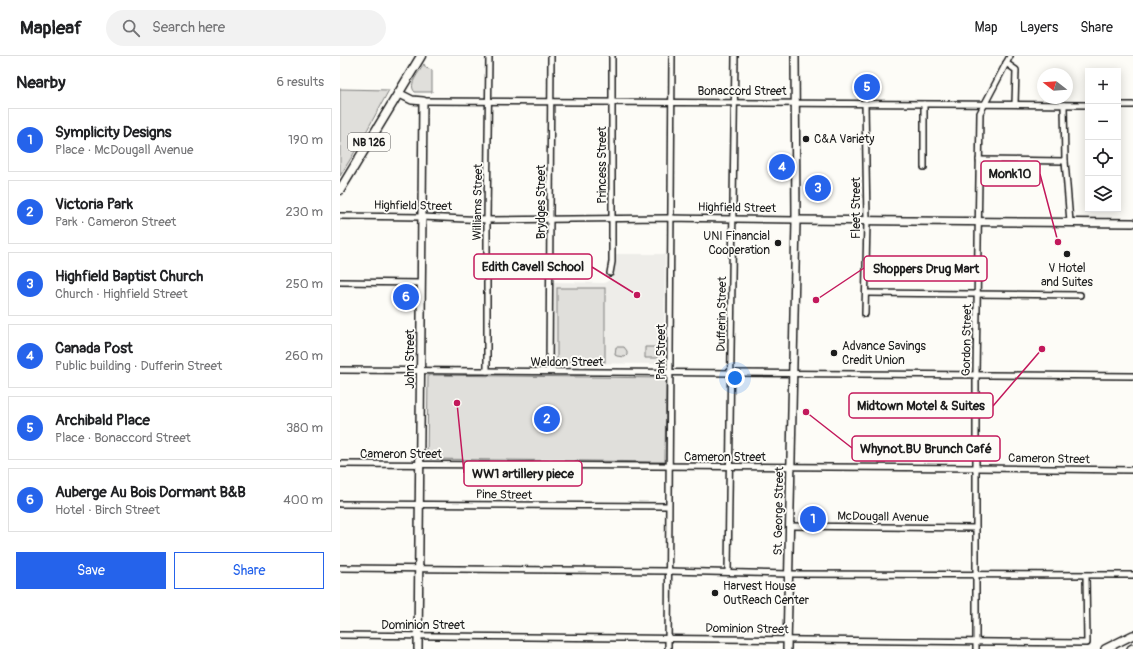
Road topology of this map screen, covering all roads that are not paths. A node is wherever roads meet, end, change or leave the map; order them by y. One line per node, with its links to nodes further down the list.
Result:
1 (414, 56): 11 (main road)
2 (421, 56): 11 (main road, NB 126)
3 (490, 56): 13 (street, Williams Street)
4 (551, 56): 15 (street, Brydges Street)
5 (612, 56): 16 (street, Princess Street)
6 (672, 56): 17 (street, Park Street)
7 (735, 56): 18 (street, Dufferin Street)
8 (795, 56): 19 (street, St. George Street)
9 (1010, 56): 10 (street, Gordon Street)
10 (1006, 63): 22 (street, Gordon Street); 23 (street)
11 (413, 69): 12 (main road, NB 126)
12 (398, 93): 14 (street, Bonaccord Street); 31 (main road, NB 126)
13 (488, 100): 14 (street, Bonaccord Street); 15 (street, Bonaccord Street); 38 (street, Williams Street)
14 (422, 101): 33 (street, John Street)
15 (551, 101): 16 (street, Bonaccord Street); 35 (street, Brydges Street)
16 (612, 101): 17 (street, Bonaccord Street); 36 (street, Princess Street)
17 (672, 102): 18 (street, Bonaccord Street); 34 (street, Park Street)
18 (735, 103): 19 (street, Bonaccord Street); 37 (street, Dufferin Street)
19 (795, 103): 20 (street, Bonaccord Street); 39 (street, St. George Street)
20 (865, 103): 21 (street, Bonaccord Street); 40 (street, Fleet Street)
21 (924, 104): 22 (street, Bonaccord Street); 30 (street)
22 (984, 104): 23 (street, Bonaccord Street); 28 (street, Gordon Street)
23 (1015, 104): 24 (street, Bonaccord Street)
24 (1064, 105): 25 (street, Bonaccord Street); 29 (street)
25 (1085, 105)
26 (1121, 105): 27 (street)
27 (1133, 105)
28 (979, 160): 29 (street); 41 (street, Gordon Street)
29 (1065, 161): 42 (street)
30 (924, 167)
31 (340, 190)
32 (340, 216): 33 (street, Highfield Street)
33 (422, 217): 38 (street, Highfield Street); 46 (street, John Street)
34 (671, 218): 36 (street, Highfield Street); 37 (street, Highfield Street); 55 (street, Park Street)
35 (550, 219): 36 (street, Highfield Street); 38 (street, Highfield Street); 54 (street, Brydges Street)
36 (612, 219): 44 (street, Princess Street)
37 (733, 219): 39 (street, Highfield Street); 56 (street, Dufferin Street)
38 (487, 220): 53 (street, Williams Street)
39 (796, 220): 40 (street, Highfield Street); 57 (street, St. George Street)
40 (867, 221): 41 (street, Highfield Street); 47 (street, Fleet Street)
41 (978, 221): 42 (street, Highfield Street); 48 (street, Gordon Street)
42 (1070, 222): 43 (street, Highfield Street)
43 (1133, 223)
44 (610, 273)
45 (340, 282): 46 (street)
46 (421, 283): 52 (street, John Street)
47 (866, 293): 48 (street); 50 (street, Fleet Street)
48 (978, 293): 49 (street); 58 (street, Gordon Street)
49 (1080, 295)
50 (865, 314)
51 (340, 370): 52 (street, Weldon Street)
52 (421, 371): 53 (street, Weldon Street); 61 (street, John Street)
53 (487, 372): 54 (street, Weldon Street)
54 (549, 372): 55 (street, Weldon Street)
55 (671, 373): 56 (street, Weldon Street); 62 (street, Park Street)
56 (732, 373): 57 (street, Weldon Street); 63 (street, Dufferin Street)
57 (793, 374): 58 (street, Weldon Street); 64 (street, St. George Street)
58 (976, 374): 59 (street, Weldon Street); 65 (street, Gordon Street)
59 (1133, 376)
60 (340, 464): 61 (street, Cameron Street)
61 (420, 464): 62 (street, Cameron Street); 68 (street, John Street)
62 (670, 466): 63 (street, Cameron Street); 69 (street, Park Street)
63 (730, 466): 64 (street, Cameron Street); 75 (street, Dufferin Street)
64 (791, 467): 65 (street, Cameron Street); 70 (street, St. George Street)
65 (976, 468): 66 (street, Cameron Street); 71 (street, Gordon Street)
66 (1133, 470)
67 (340, 504): 68 (street, Pine Street)
68 (419, 504): 69 (street, Pine Street); 73 (street, John Street)
69 (668, 506): 74 (street, Park Street)
70 (790, 526): 71 (street, McDougall Avenue); 76 (street, St. George Street)
71 (976, 528): 77 (street, Gordon Street)
72 (340, 568): 73 (street)
73 (419, 569): 74 (street); 81 (street, John Street)
74 (669, 571): 75 (street); 83 (street, Park Street)
75 (728, 572): 76 (street)
76 (789, 574): 77 (street); 84 (street, St. George Street)
77 (976, 574): 79 (street); 85 (street, Gordon Street)
78 (1133, 575): 79 (street)
79 (1086, 576): 85 (street, Dominion Street)
80 (340, 635): 81 (street, Dominion Street)
81 (418, 635): 83 (street, Dominion Street); 86 (street, John Street)
82 (1133, 635): 90 (street)
83 (668, 638): 84 (street, Dominion Street); 87 (street, Park Street)
84 (788, 640): 85 (street, Dominion Street); 88 (street, St. George Street)
85 (976, 641): 89 (street, Gordon Street)
86 (418, 649)
87 (668, 649)
88 (787, 649)
89 (976, 649)
90 (1105, 649)

